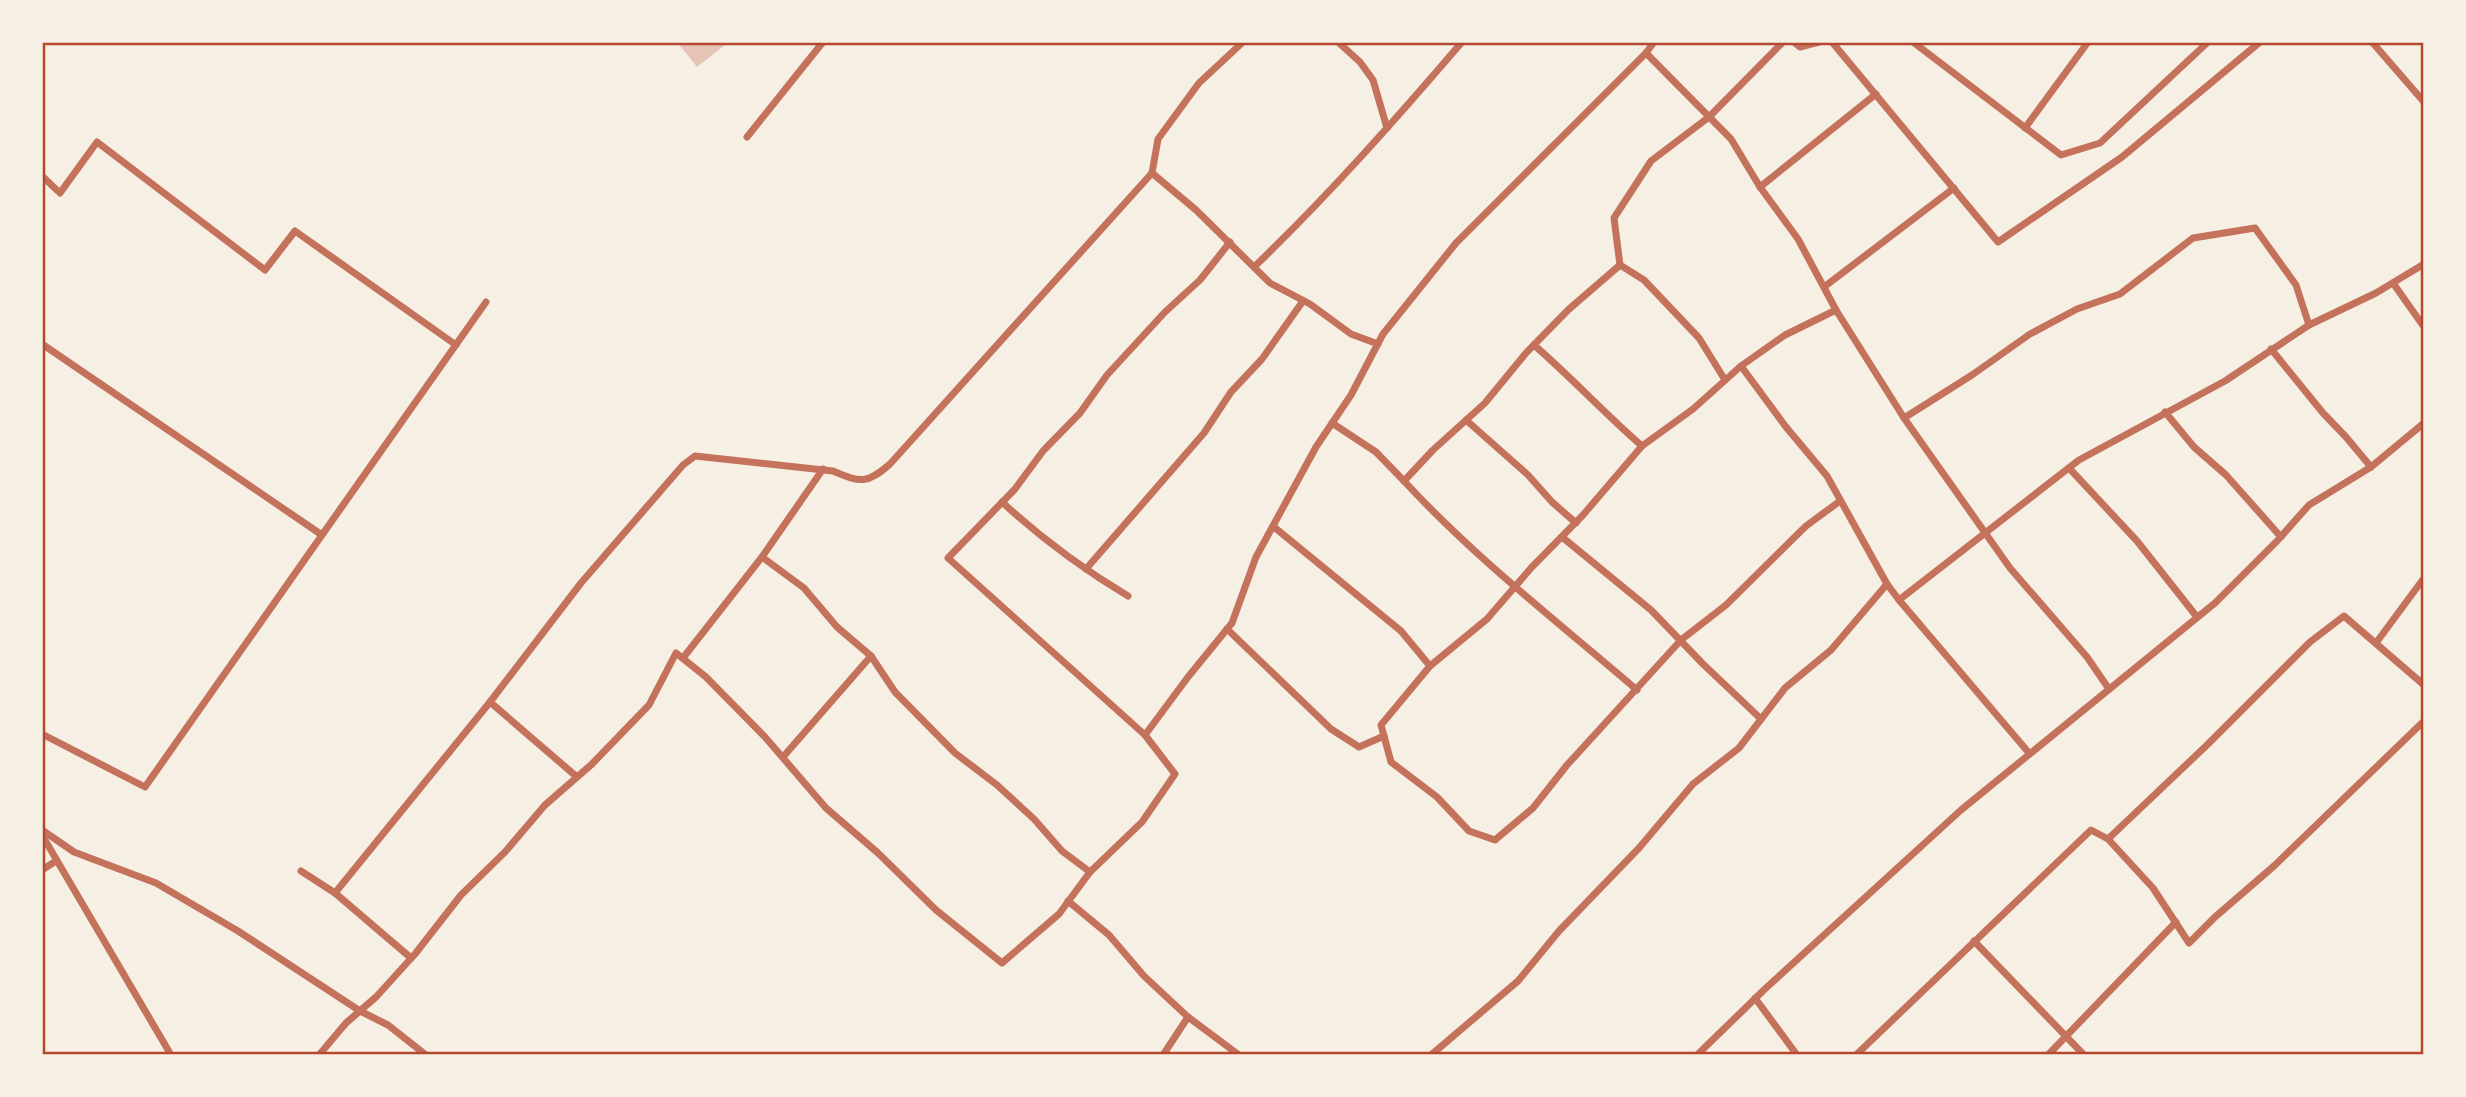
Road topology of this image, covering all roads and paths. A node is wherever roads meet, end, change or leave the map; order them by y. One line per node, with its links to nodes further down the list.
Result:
1 (823, 42): 22 (street)
2 (1243, 42): 23 (street)
3 (1338, 42): 20 (street)
4 (1462, 42): 20 (street)
5 (1654, 42): 16 (street)
6 (1783, 42): 19 (street)
7 (1794, 42): 8 (street)
8 (1819, 42)
9 (1832, 42): 17 (street)
10 (1913, 42): 15 (street)
11 (2088, 42): 21 (street)
12 (2208, 42): 21 (street)
13 (2260, 42): 26 (street)
14 (2372, 42): 18 (street)
15 (1923, 45): 21 (street)
16 (1646, 53): 19 (street); 38 (street)
17 (1876, 94): 25 (street); 26 (street)
18 (2424, 102)
19 (1709, 117): 25 (street); 29 (street)
20 (1387, 128): 30 (street)
21 (2025, 128)
22 (747, 137)
23 (1152, 173): 27 (street); 53 (street)
24 (42, 176): 40 (street)
25 (1760, 187): 32 (street)
26 (1954, 188): 32 (street)
27 (1230, 242): 30 (street); 56 (street)
28 (2424, 264): 31 (street)
29 (1620, 265): 41 (street); 44 (street)
30 (1254, 267): 33 (street)
31 (2393, 283): 36 (street); 37 (street)
32 (1824, 287): 35 (street)
33 (1303, 301): 38 (street); 64 (street)
34 (486, 302): 40 (street)
35 (1836, 310): 43 (street); 46 (street)
36 (2309, 325): 42 (street); 46 (street)
37 (2424, 327)
38 (1378, 344): 48 (street)
39 (42, 345): 60 (street)
40 (456, 345): 60 (street)
41 (1534, 345): 47 (street); 50 (street)
42 (2271, 349): 45 (street); 51 (street)
43 (1741, 366): 44 (street); 55 (street)
44 (1725, 380): 50 (street)
45 (2165, 412): 52 (street); 62 (street)
46 (1904, 418): 59 (street)
47 (1466, 420): 54 (street); 57 (street)
48 (1332, 423): 54 (street); 58 (street)
49 (2424, 423): 51 (street)
50 (1642, 446): 57 (street)
51 (2371, 467): 62 (street)
52 (2069, 468): 59 (street); 70 (street)
53 (823, 469): 63 (street); 80 (street)
54 (1404, 481): 67 (street)
55 (1840, 501): 66 (street); 72 (street)
56 (1002, 502): 64 (street); 84 (street)
57 (1576, 523): 61 (street)
58 (1274, 527): 71 (street); 76 (street)
59 (1984, 533): 69 (street); 78 (street)
60 (322, 536): 83 (street)
61 (1562, 537): 67 (street); 72 (street)
62 (2281, 537): 70 (street)
63 (762, 557): 74 (street); 75 (street)
64 (1086, 569): 68 (street)
65 (2424, 578): 73 (street)
66 (1886, 584): 69 (street); 81 (street)
67 (1516, 586): 76 (street); 79 (street)
68 (1128, 596)
69 (1899, 600): 86 (street)
70 (2197, 617): 78 (street)
71 (1227, 629): 84 (street); 85 (street)
72 (1681, 640): 79 (street); 81 (street)
73 (2376, 643): 77 (street); 90 (street)
74 (871, 656): 87 (street); 94 (street)
75 (683, 658): 87 (street); 88 (street)
76 (1430, 666): 85 (street)
77 (2424, 685)
78 (2109, 688): 86 (street)
79 (1637, 690): 85 (street)
80 (490, 702): 88 (street); 95 (street)
81 (1762, 719): 109 (street)
82 (2424, 721): 97 (street)
83 (42, 734)
84 (1146, 735): 94 (street)
85 (1384, 736)
86 (2029, 753): 100 (street)
87 (783, 757): 96 (street)
88 (577, 777): 99 (street)
89 (42, 833): 91 (street); 101 (street)
90 (2108, 839): 97 (street); 98 (street)
91 (56, 861): 92 (street); 104 (street)
92 (42, 870)
93 (301, 871): 95 (street)
94 (1090, 872): 96 (street)
95 (335, 893): 99 (street)
96 (1068, 901): 102 (street)
97 (2176, 922): 103 (street)
98 (1974, 941): 103 (street); 112 (street)
99 (411, 958): 101 (street)
100 (1755, 998): 110 (street); 111 (street)
101 (360, 1011): 105 (street); 106 (street)
102 (1188, 1017): 107 (street); 108 (street)
103 (2068, 1036): 113 (street); 114 (street)
104 (171, 1055)
105 (319, 1055)
106 (426, 1055)
107 (1163, 1055)
108 (1239, 1055)
109 (1431, 1055)
110 (1697, 1055)
111 (1797, 1055)
112 (1856, 1055)
113 (2049, 1055)
114 (2084, 1055)

